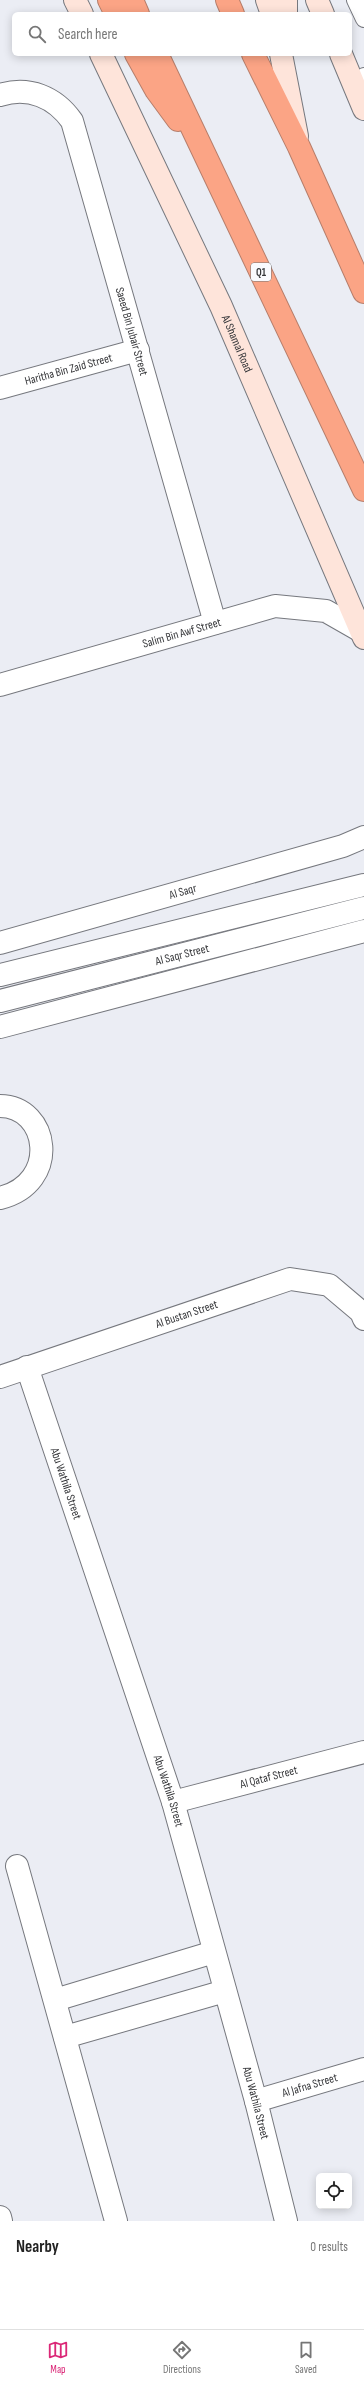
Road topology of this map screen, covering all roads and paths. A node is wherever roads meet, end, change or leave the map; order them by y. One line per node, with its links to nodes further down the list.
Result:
1 (75, 0): 9 (main road)
2 (109, 0): 10 (highway)
3 (132, 0): 11 (highway)
4 (226, 0): 12 (highway)
5 (267, 0): 13 (main road)
6 (286, 0): 14 (main road)
7 (317, 0): 15 (main road)
8 (356, 0): 16 (lane)
9 (81, 12)
10 (115, 12)
11 (137, 12)
12 (232, 12)
13 (271, 12)
14 (286, 12)
15 (322, 12)
16 (364, 18)
17 (102, 56): 32 (main road, Al Shamal Road)
18 (137, 56): 26 (highway)
19 (158, 56): 26 (highway, Q1)
20 (254, 56): 25 (highway)
21 (281, 56): 25 (main road)
22 (342, 56): 23 (main road)
23 (362, 93)
24 (0, 95): 28 (street, Saeed Bin Jubair Street)
25 (299, 147): 27 (highway)
26 (204, 153): 30 (highway, Q1)
27 (364, 292)
28 (138, 350): 29 (street, Haritha Bin Zaid Street); 31 (street, Saeed Bin Jubair Street)
29 (0, 388)
30 (364, 490)
31 (215, 622): 32 (street, Salim Bin Awf Street); 33 (street, Salim Bin Awf Street)
32 (362, 635)
33 (0, 685)
34 (364, 837): 38 (street, Al Saqr)
35 (364, 885): 39 (street, Al Saqr Street)
36 (364, 908): 40 (street, Al Saqr Street)
37 (364, 931): 41 (street)
38 (0, 943)
39 (0, 975)
40 (0, 1001)
41 (0, 1027)
42 (0, 1106): 43 (street)
43 (0, 1198)
44 (364, 1319): 45 (street, Al Bustan Street)
45 (27, 1367): 46 (street, Al Bustan Street); 48 (street, Abu Wathila Street)
46 (0, 1377)
47 (364, 1752): 48 (street, Al Qataf Street)
48 (173, 1802): 50 (street, Abu Wathila Street)
49 (17, 1866): 52 (street)
50 (214, 1952): 51 (street, Abu Wathila Street); 52 (street)
51 (225, 1991): 53 (street); 55 (street, Abu Wathila Street)
52 (55, 2000): 53 (street)
53 (65, 2037): 58 (street)
54 (364, 2069): 55 (street, Al Jafna Street)
55 (256, 2101): 59 (street, Abu Wathila Street)
56 (0, 2217): 57 (street)
57 (1, 2221)
58 (116, 2221)
59 (286, 2221)

